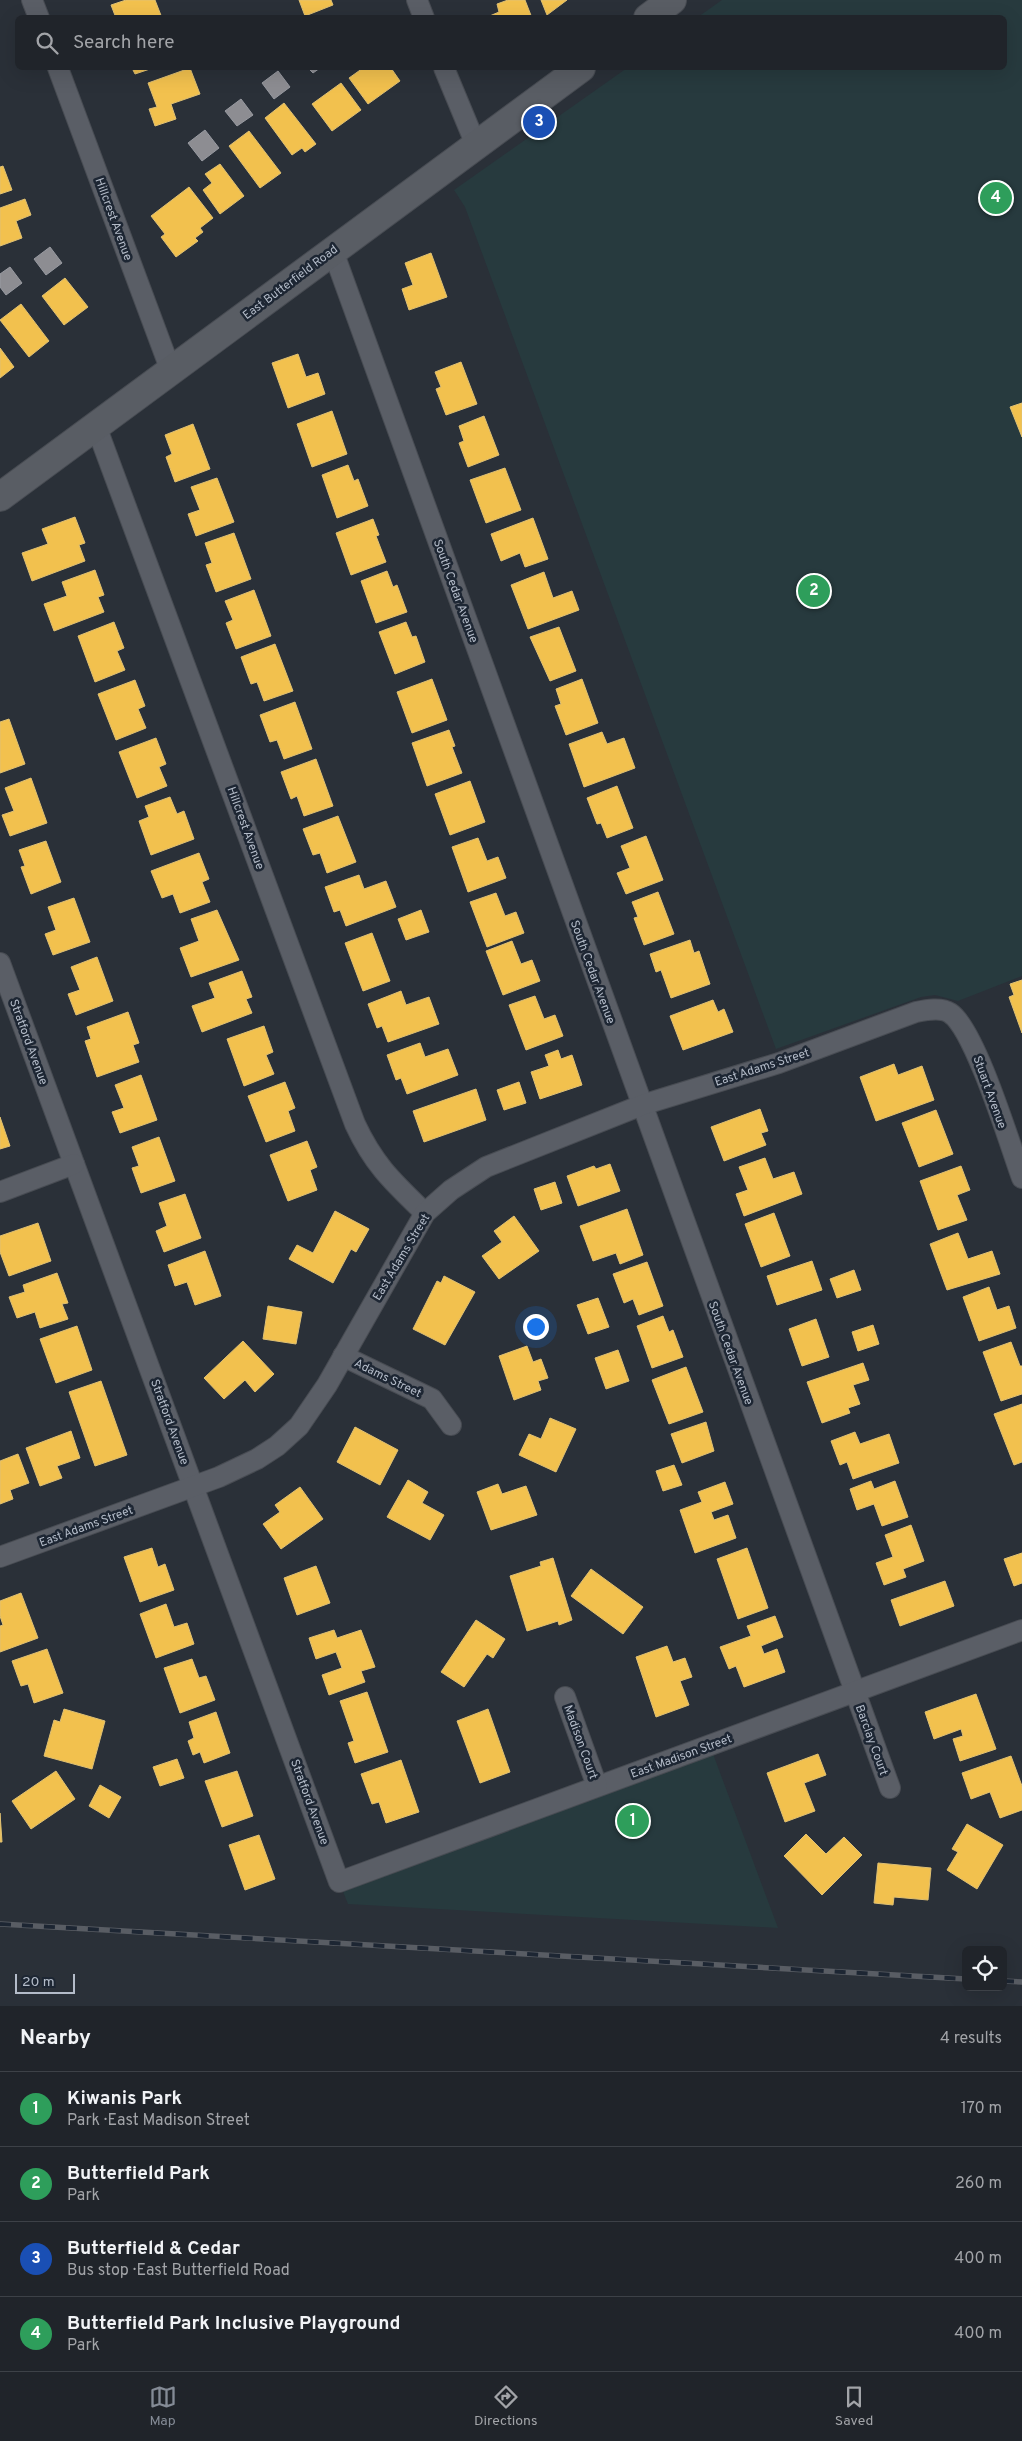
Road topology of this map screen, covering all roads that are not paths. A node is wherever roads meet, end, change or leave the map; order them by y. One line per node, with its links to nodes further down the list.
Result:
1 (32, 0): 4 (street)
2 (417, 0): 5 (street)
3 (672, 0): 6 (main road)
4 (38, 15)
5 (423, 15)
6 (652, 15)
7 (59, 70): 12 (street, Hillcrest Avenue)
8 (445, 70): 10 (street)
9 (578, 70): 10 (main road, East Butterfield Road)
10 (476, 145): 11 (main road, East Butterfield Road)
11 (333, 251): 12 (main road, East Butterfield Road); 17 (street, South Cedar Avenue)
12 (172, 371): 13 (main road, East Butterfield Road)
13 (96, 426): 14 (main road, East Butterfield Road); 21 (street, Hillcrest Avenue)
14 (0, 497)
15 (0, 963): 18 (street, Stratford Avenue)
16 (948, 1012): 17 (street, East Adams Street); 19 (street, Stuart Avenue)
17 (642, 1105): 21 (street, East Adams Street); 27 (street, South Cedar Avenue)
18 (74, 1164): 20 (street); 24 (street, Stratford Avenue)
19 (1022, 1178)
20 (0, 1192)
21 (425, 1213): 22 (street, East Adams Street)
22 (343, 1356): 23 (street, Adams Street); 24 (street, East Adams Street)
23 (451, 1425)
24 (193, 1486): 25 (street, East Adams Street); 31 (street, Stratford Avenue)
25 (0, 1558)
26 (1022, 1630): 27 (street, East Madison Street)
27 (854, 1693): 29 (street, East Madison Street); 30 (street, Barclay Court)
28 (565, 1697): 29 (street, Madison Court)
29 (597, 1786): 31 (street, East Madison Street)
30 (890, 1788)
31 (339, 1882)

